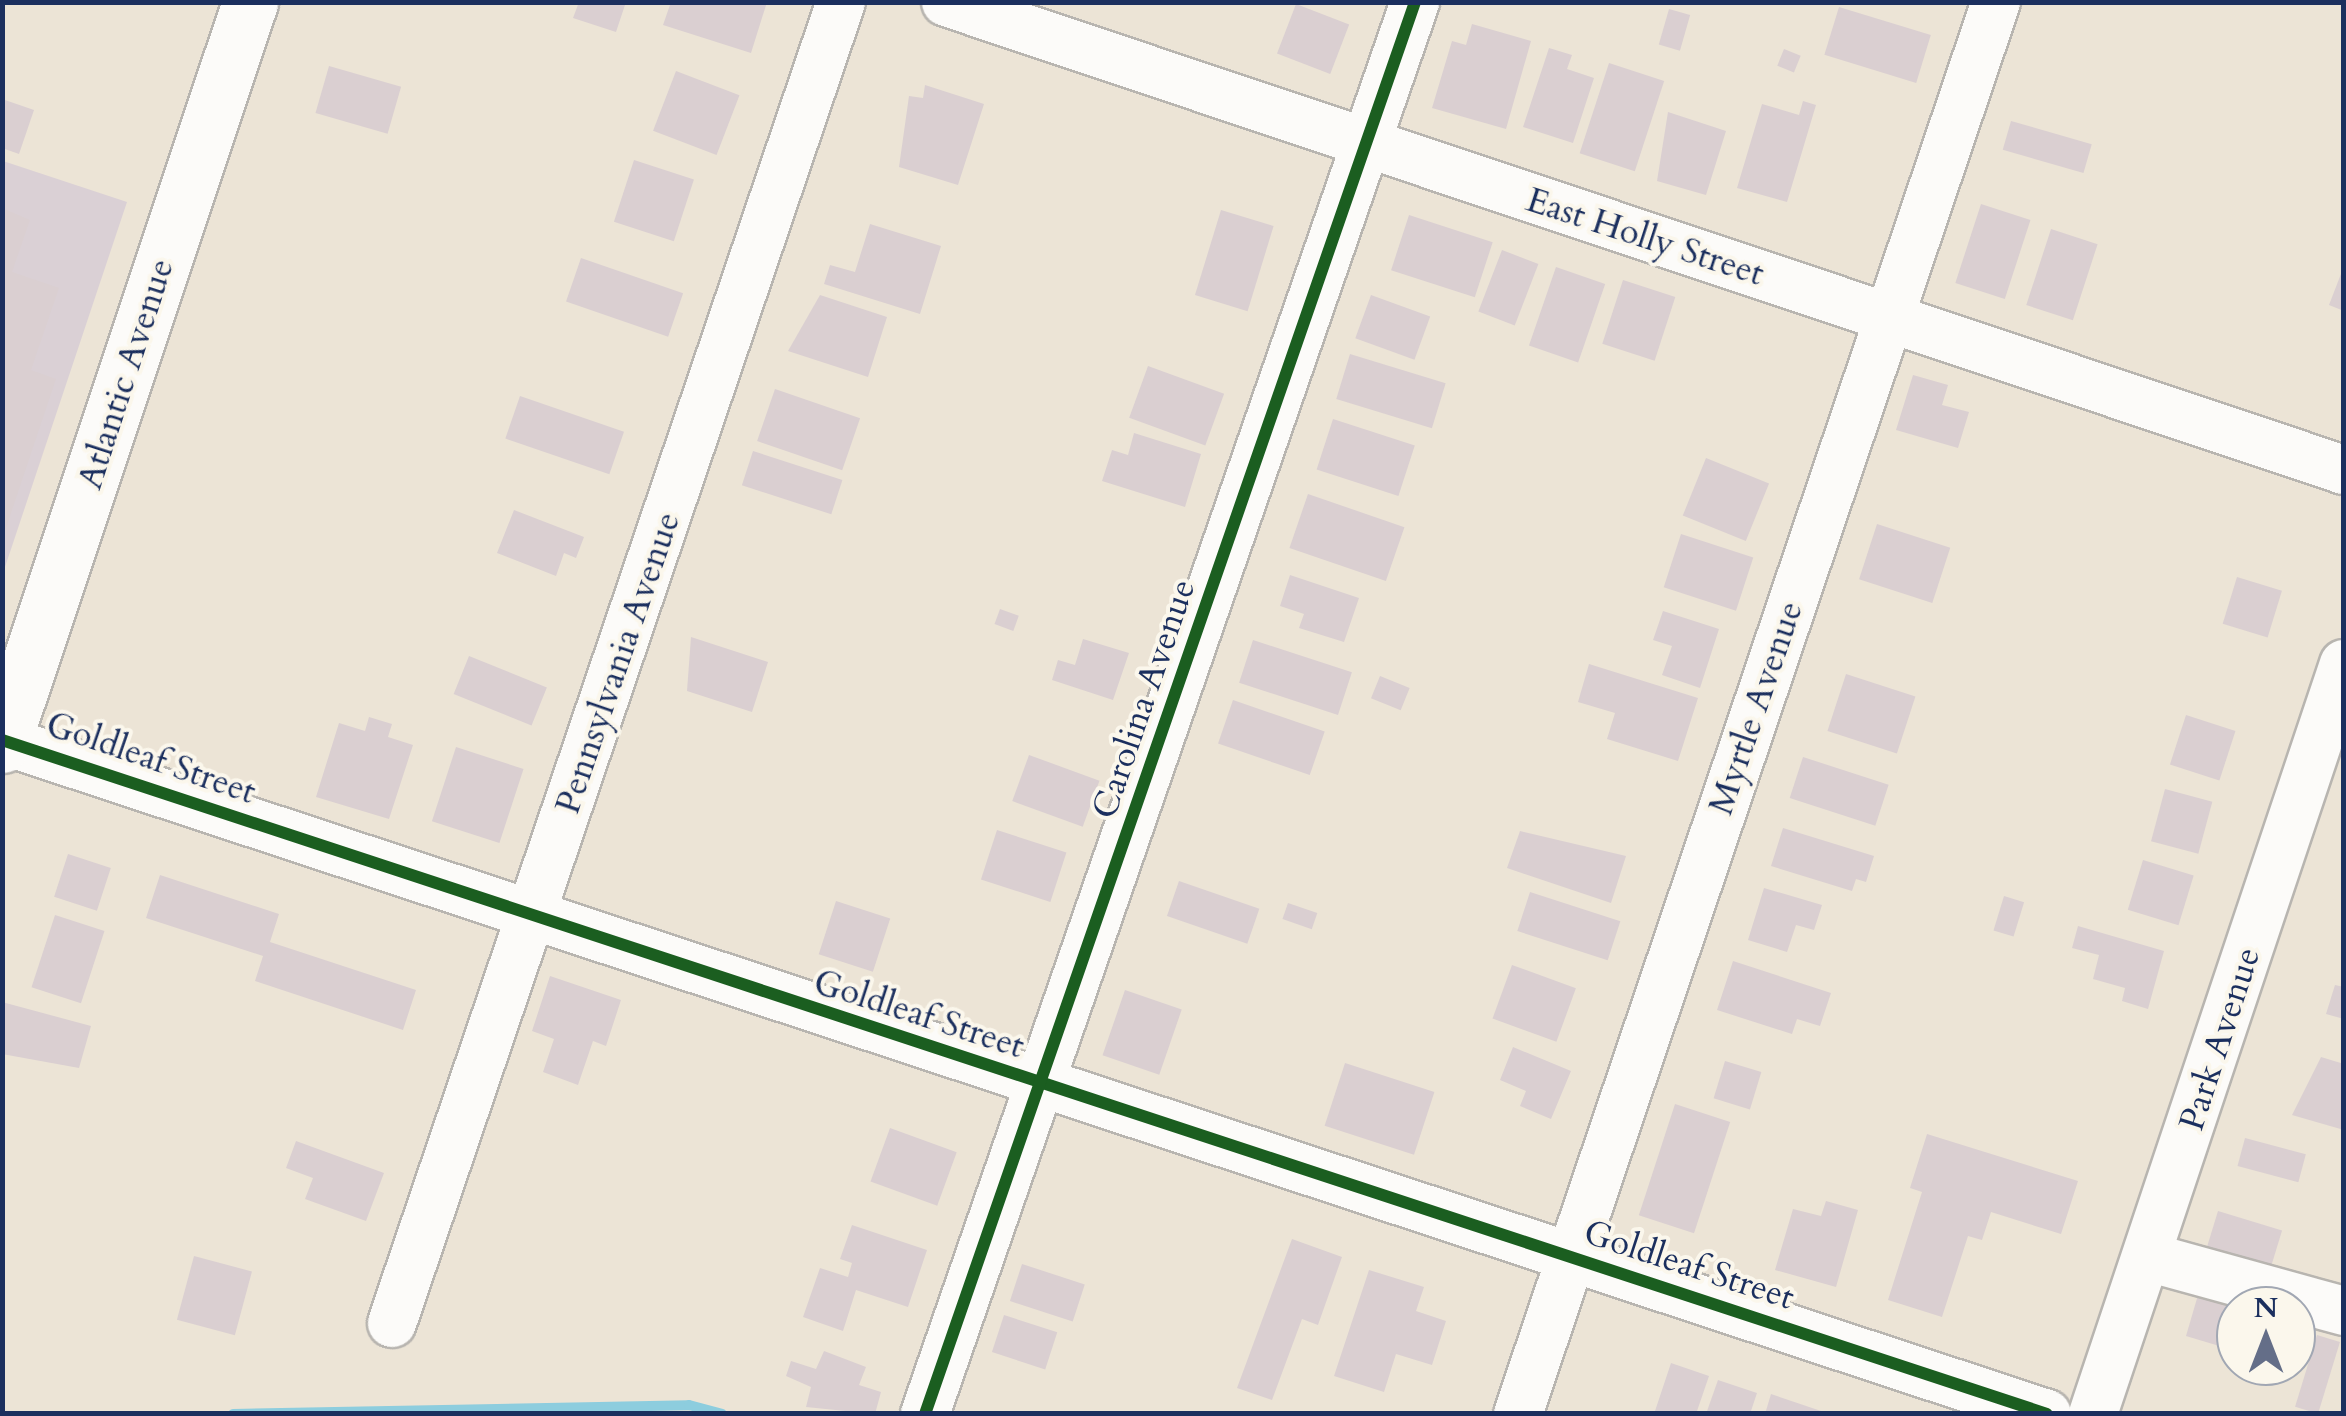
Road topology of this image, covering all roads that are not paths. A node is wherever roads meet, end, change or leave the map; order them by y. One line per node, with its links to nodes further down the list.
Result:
1 (250, 2): 10 (main road, Atlantic Avenue)
2 (841, 2): 11 (street, Pennsylvania Avenue)
3 (946, 2): 6 (street, East Holly Street)
4 (1416, 2): 6 (street, Carolina Avenue)
5 (1996, 2): 7 (street, Myrtle Avenue)
6 (1366, 146): 7 (street, East Holly Street); 12 (street, Carolina Avenue)
7 (1891, 317): 8 (street, East Holly Street); 13 (street, Myrtle Avenue)
8 (2344, 470)
9 (2344, 664): 14 (street, Park Avenue)
10 (3, 742): 11 (street, Goldleaf Street)
11 (532, 918): 12 (street, Goldleaf Street); 16 (street, Pennsylvania Avenue)
12 (1042, 1087): 13 (street, Goldleaf Street); 17 (street, Carolina Avenue)
13 (1566, 1257): 18 (street, Myrtle Avenue); 19 (street, Goldleaf Street)
14 (2148, 1257): 15 (street); 20 (street, Park Avenue)
15 (2344, 1311)
16 (392, 1324)
17 (925, 1414)
18 (1518, 1414)
19 (2047, 1414)
20 (2094, 1414)

